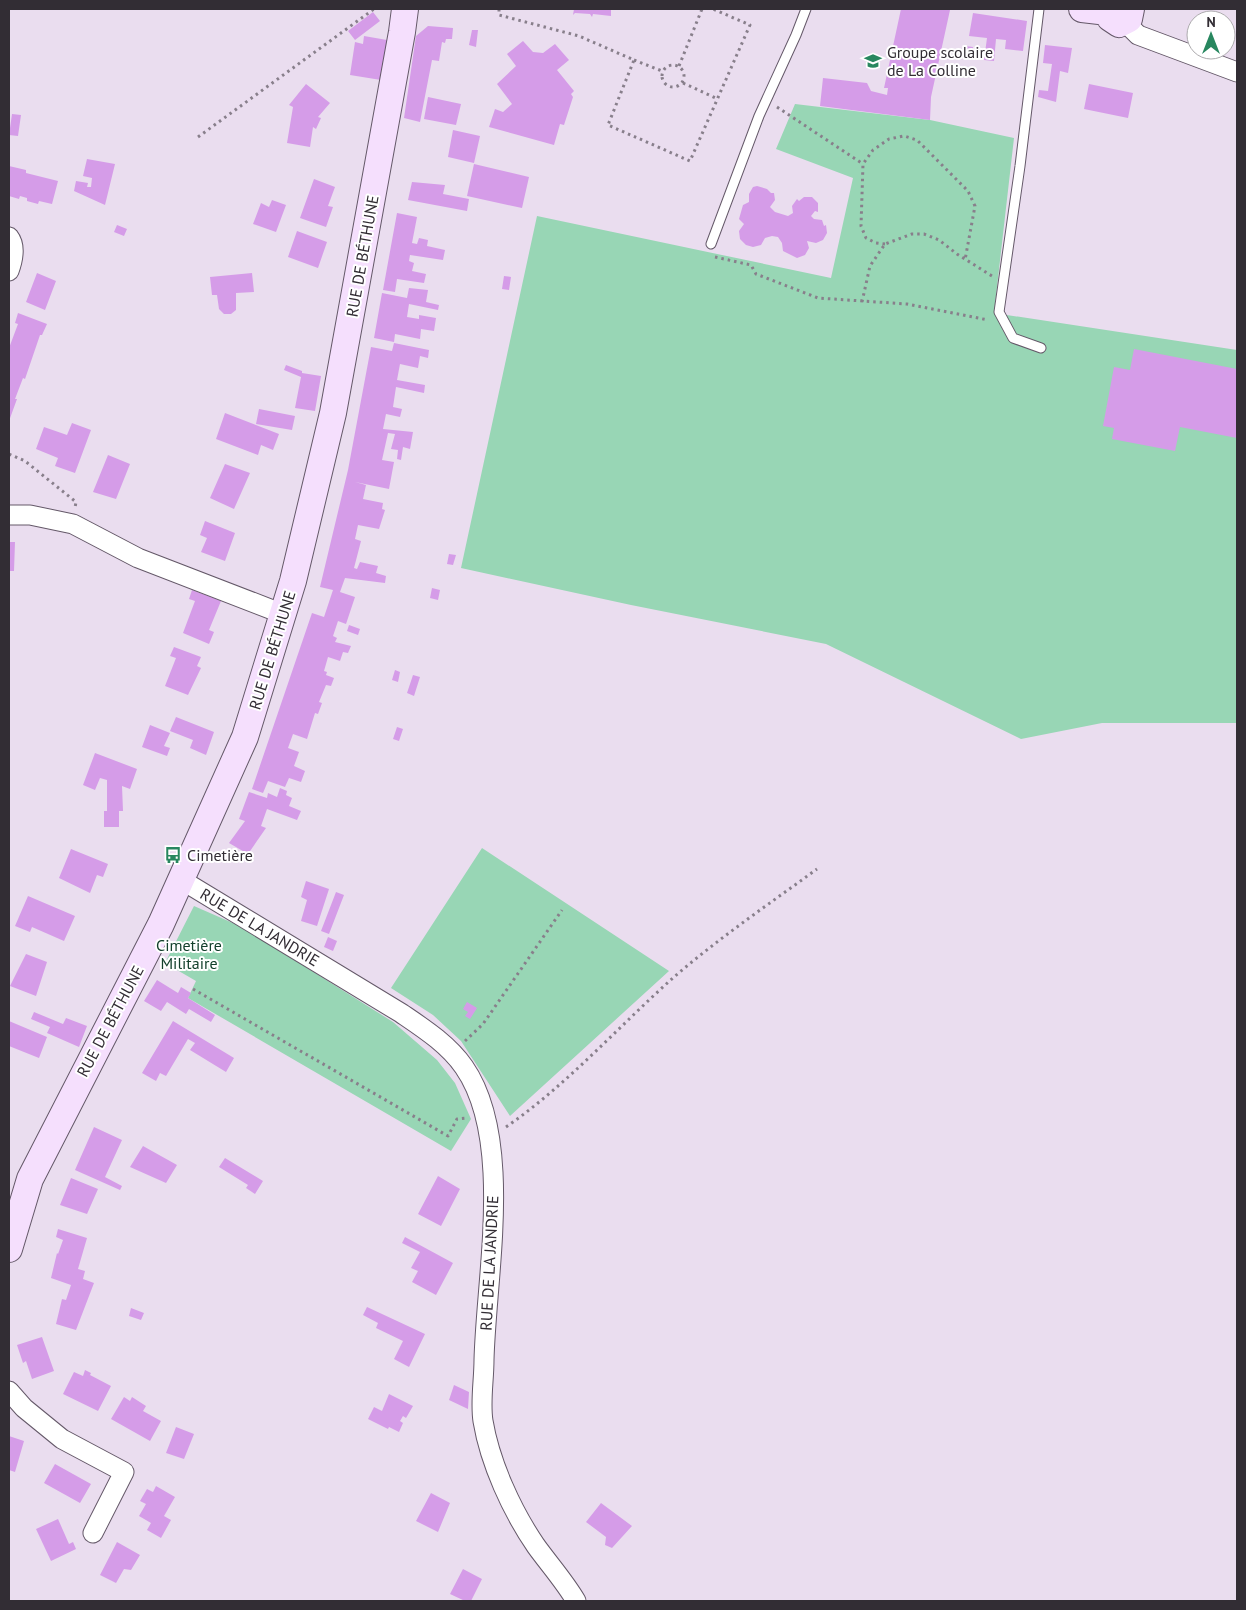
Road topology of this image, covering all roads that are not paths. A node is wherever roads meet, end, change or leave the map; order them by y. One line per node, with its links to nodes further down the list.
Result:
1 (404, 9): 12 (street, RUE DE BÉTHUNE)
2 (806, 9): 8 (lane)
3 (1039, 9): 10 (lane)
4 (1082, 9): 5 (street)
5 (1118, 13): 6 (street)
6 (1237, 72)
7 (9, 237): 9 (street)
8 (710, 244)
9 (9, 271)
10 (1041, 348)
11 (9, 516): 12 (street)
12 (284, 614): 13 (street, RUE DE BÉTHUNE)
13 (180, 879): 14 (street, RUE DE BÉTHUNE); 17 (street, RUE DE LA JANDRIE)
14 (9, 1249)
15 (9, 1391): 16 (street)
16 (93, 1533)
17 (576, 1601)

